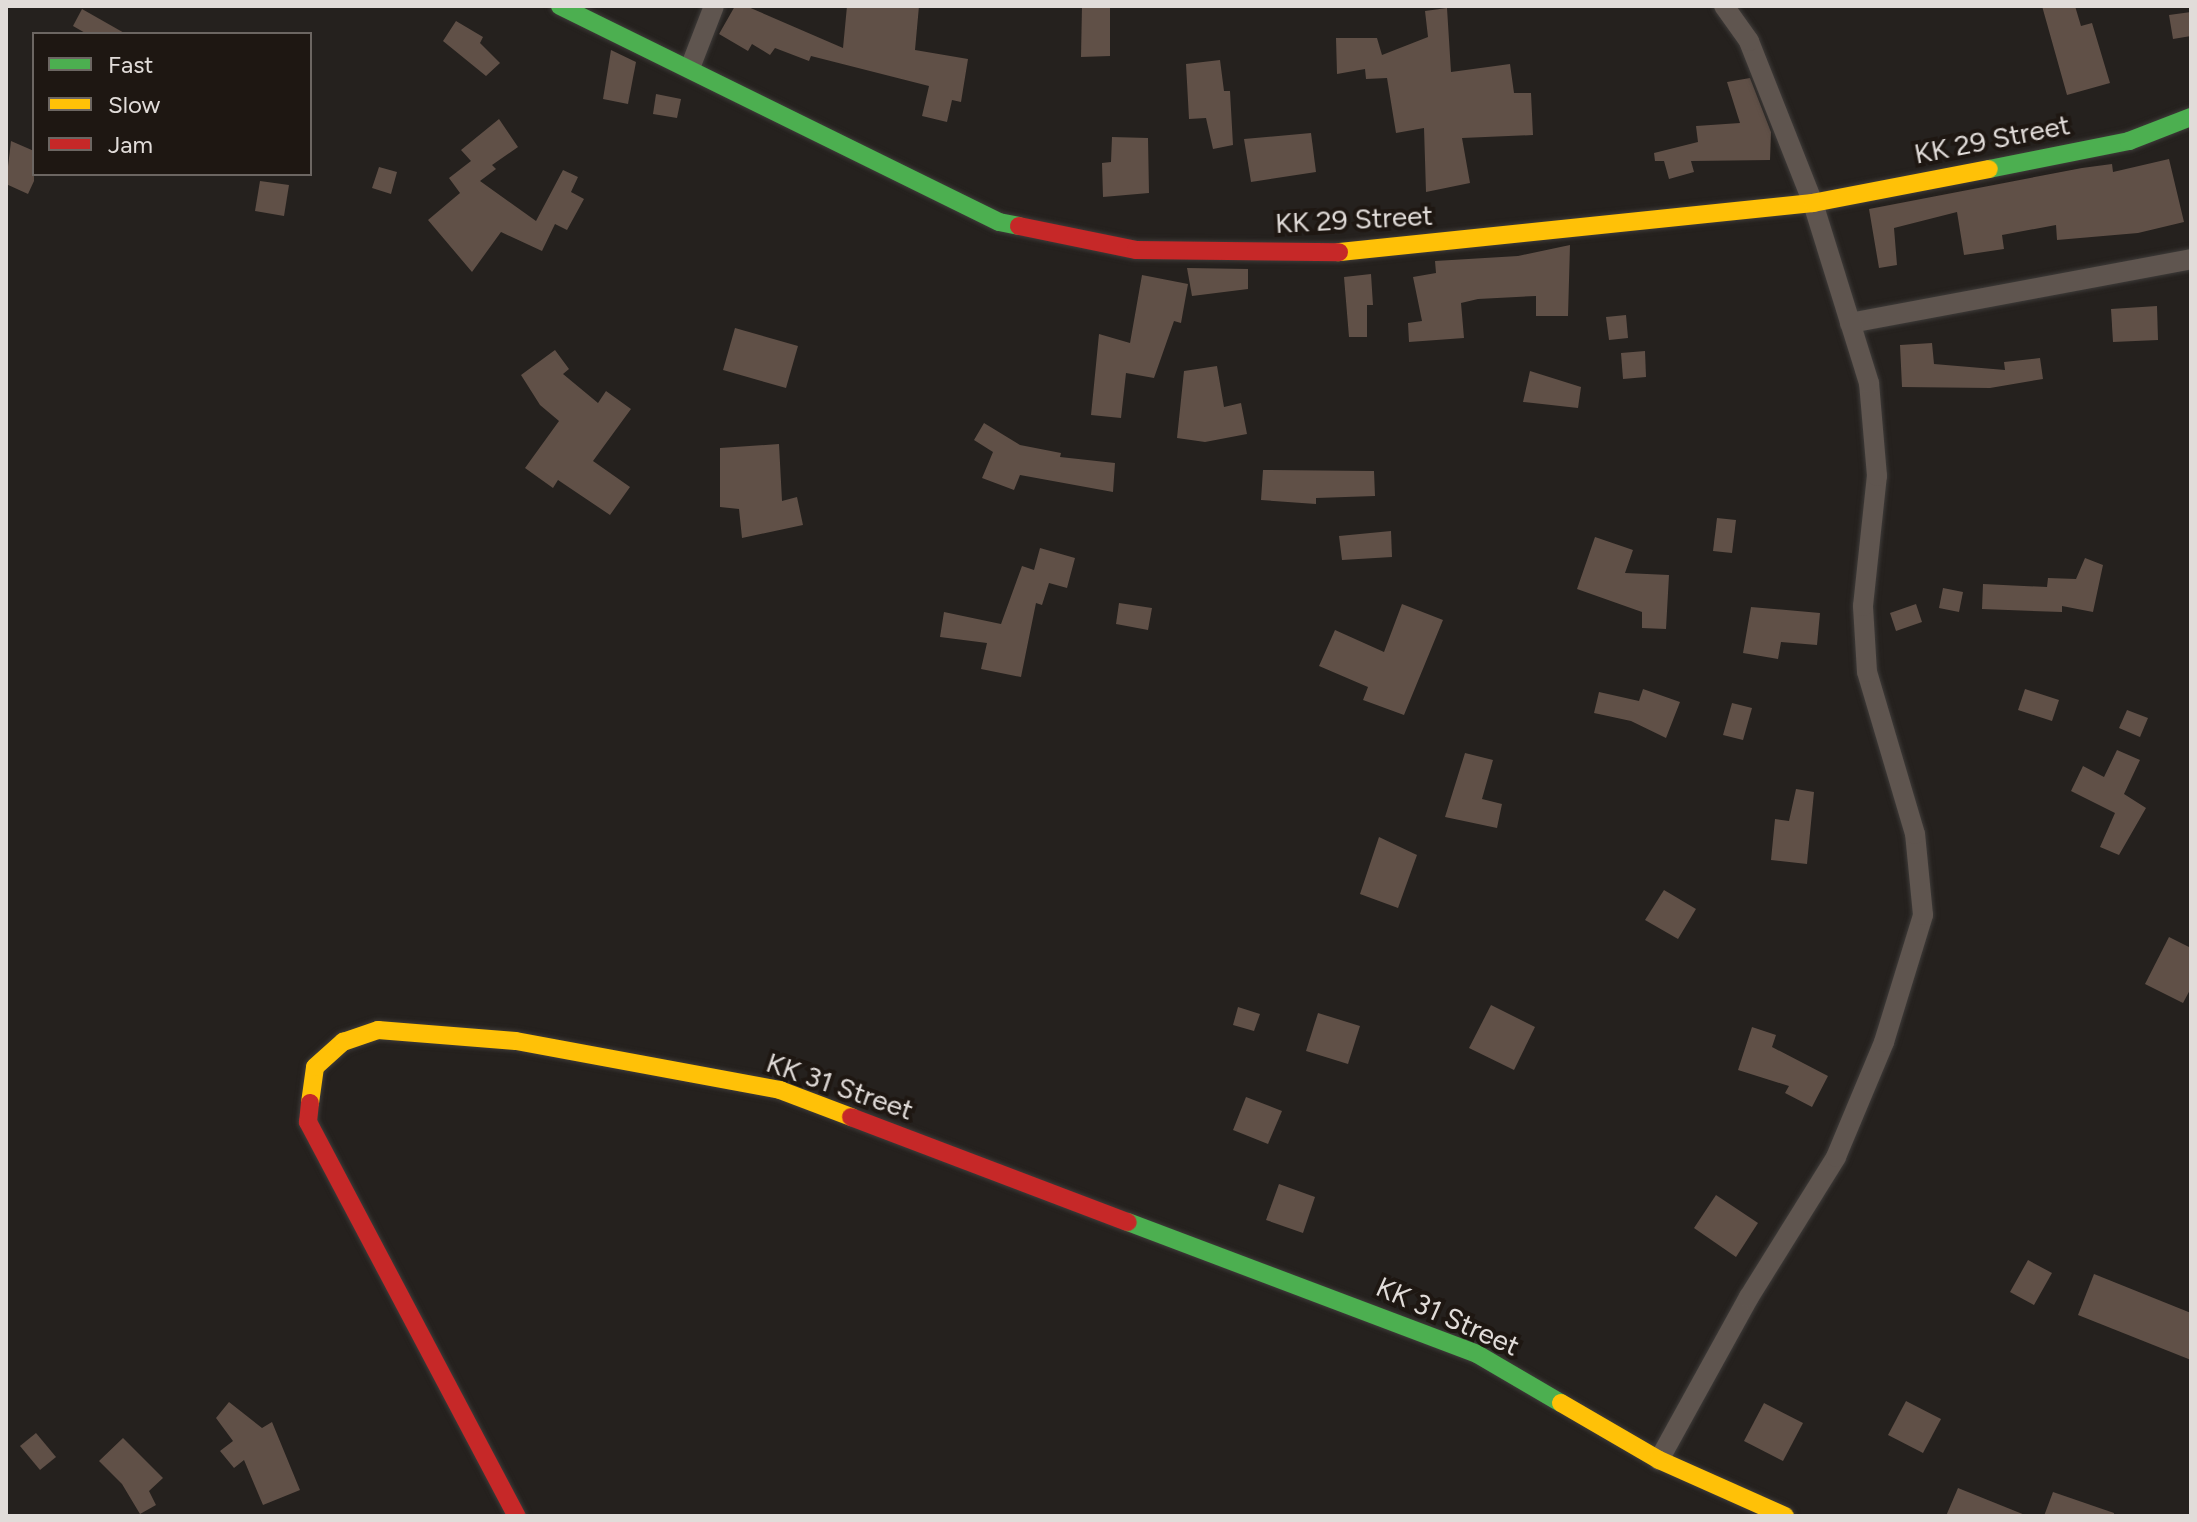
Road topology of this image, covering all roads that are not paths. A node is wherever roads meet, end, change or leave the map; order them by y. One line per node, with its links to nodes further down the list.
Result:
1 (560, 6): 4 (street, KK 29 Street)
2 (714, 6): 4 (street)
3 (1724, 6): 6 (street)
4 (690, 68): 6 (street, KK 29 Street)
5 (2191, 117): 6 (street, KK 29 Street)
6 (1813, 203): 8 (street)
7 (2191, 259): 8 (street)
8 (1850, 323): 9 (street)
9 (1659, 1460): 10 (street, KK 31 Street); 11 (street, KK 31 Street)
10 (517, 1516)
11 (1785, 1516)

